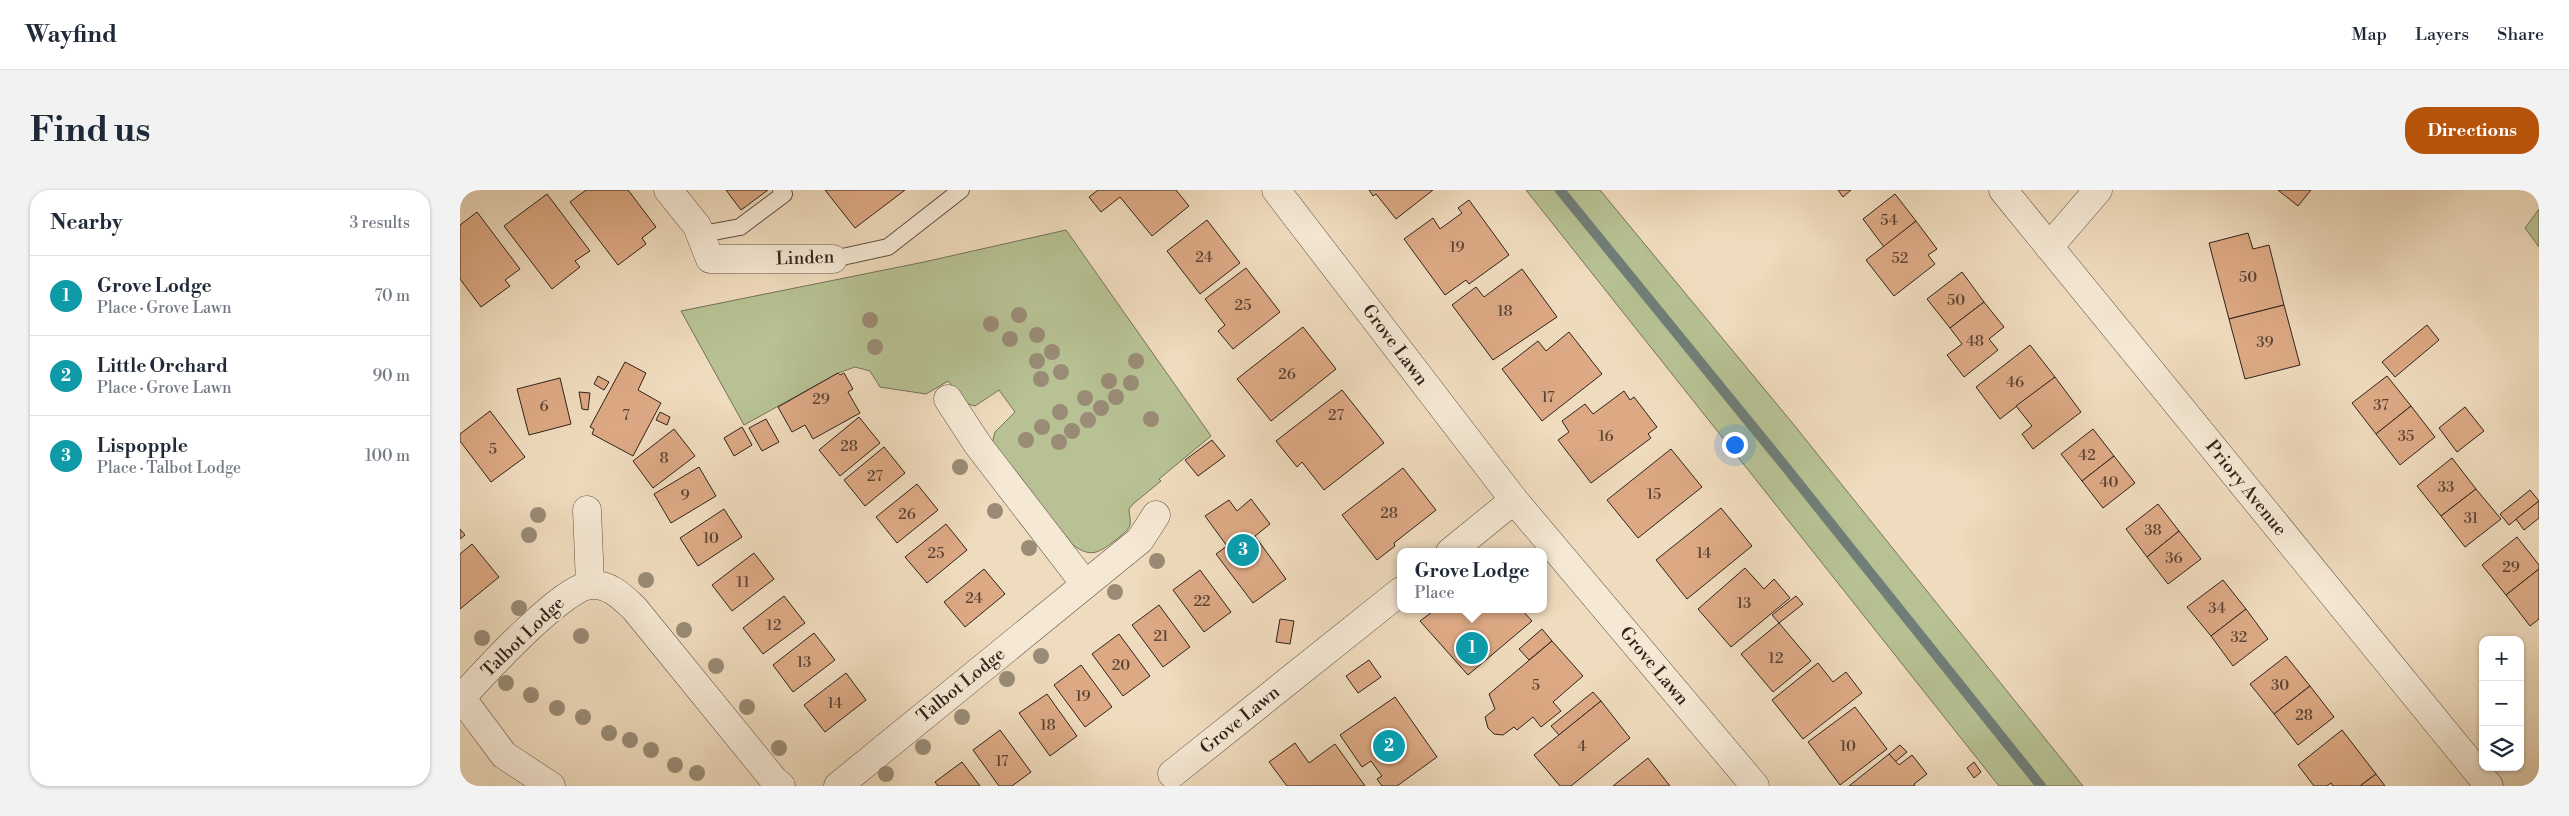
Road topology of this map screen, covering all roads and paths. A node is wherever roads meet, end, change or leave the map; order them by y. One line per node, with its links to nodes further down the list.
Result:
1 (668, 190): 7 (street, Linden)
2 (781, 190): 7 (lane)
3 (961, 190): 9 (lane, Linden)
4 (1276, 190): 11 (street, Grove Lawn)
5 (2003, 190): 8 (street, Priory Avenue)
6 (2098, 190): 8 (street)
7 (697, 226): 9 (street, Linden)
8 (2049, 247): 24 (street, Priory Avenue)
9 (833, 259)
10 (948, 399): 16 (street)
11 (1514, 500): 14 (street); 23 (street, Grove Lawn)
12 (587, 510): 15 (street)
13 (1156, 515): 16 (street, Talbot Lodge)
14 (1455, 548)
15 (590, 584): 18 (street, Talbot Lodge); 21 (street)
16 (1085, 584): 22 (street, Talbot Lodge)
17 (1397, 594): 19 (street, Grove Lawn)
18 (461, 697): 20 (street)
19 (1172, 774)
20 (551, 786)
21 (781, 786)
22 (838, 786)
23 (1755, 786)
24 (2489, 786)

